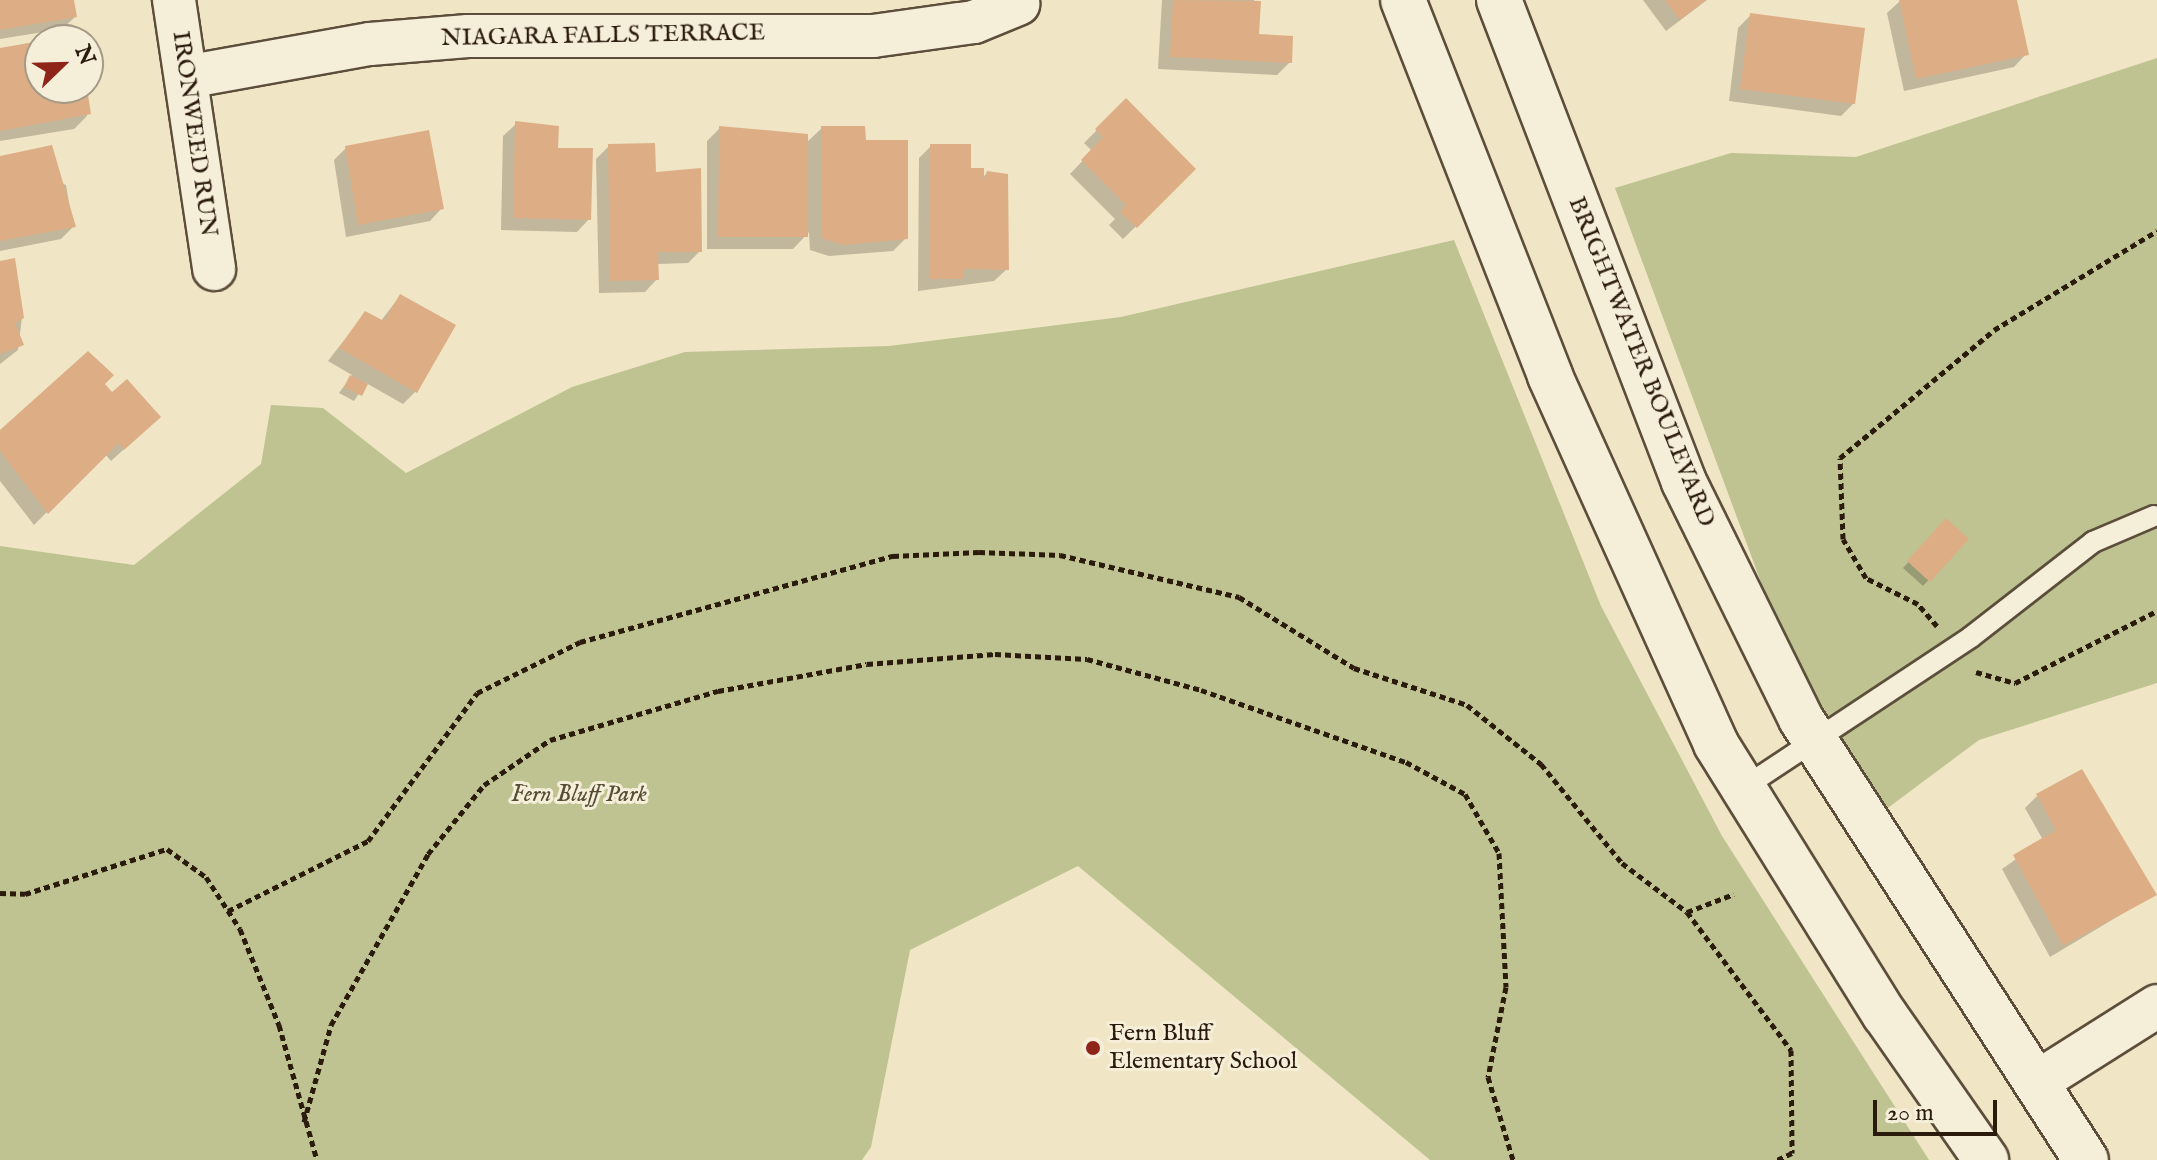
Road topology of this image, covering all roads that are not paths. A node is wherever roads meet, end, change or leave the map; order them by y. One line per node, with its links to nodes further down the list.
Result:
1 (174, 0): 6 (street, IRONWEED RUN)
2 (1403, 0): 10 (street)
3 (1499, 0): 9 (street, BRIGHTWATER BOULEVARD)
4 (1018, 4): 5 (street, NIAGARA FALLS TERRACE)
5 (715, 15): 6 (street, NIAGARA FALLS TERRACE)
6 (186, 77): 7 (street, IRONWEED RUN)
7 (214, 269)
8 (2154, 516): 9 (lane)
9 (1814, 739): 10 (lane); 12 (street, BRIGHTWATER BOULEVARD)
10 (1743, 788): 13 (street)
11 (2157, 1006): 12 (street)
12 (2037, 1082): 14 (street, BRIGHTWATER BOULEVARD)
13 (1986, 1160)
14 (2086, 1160)

